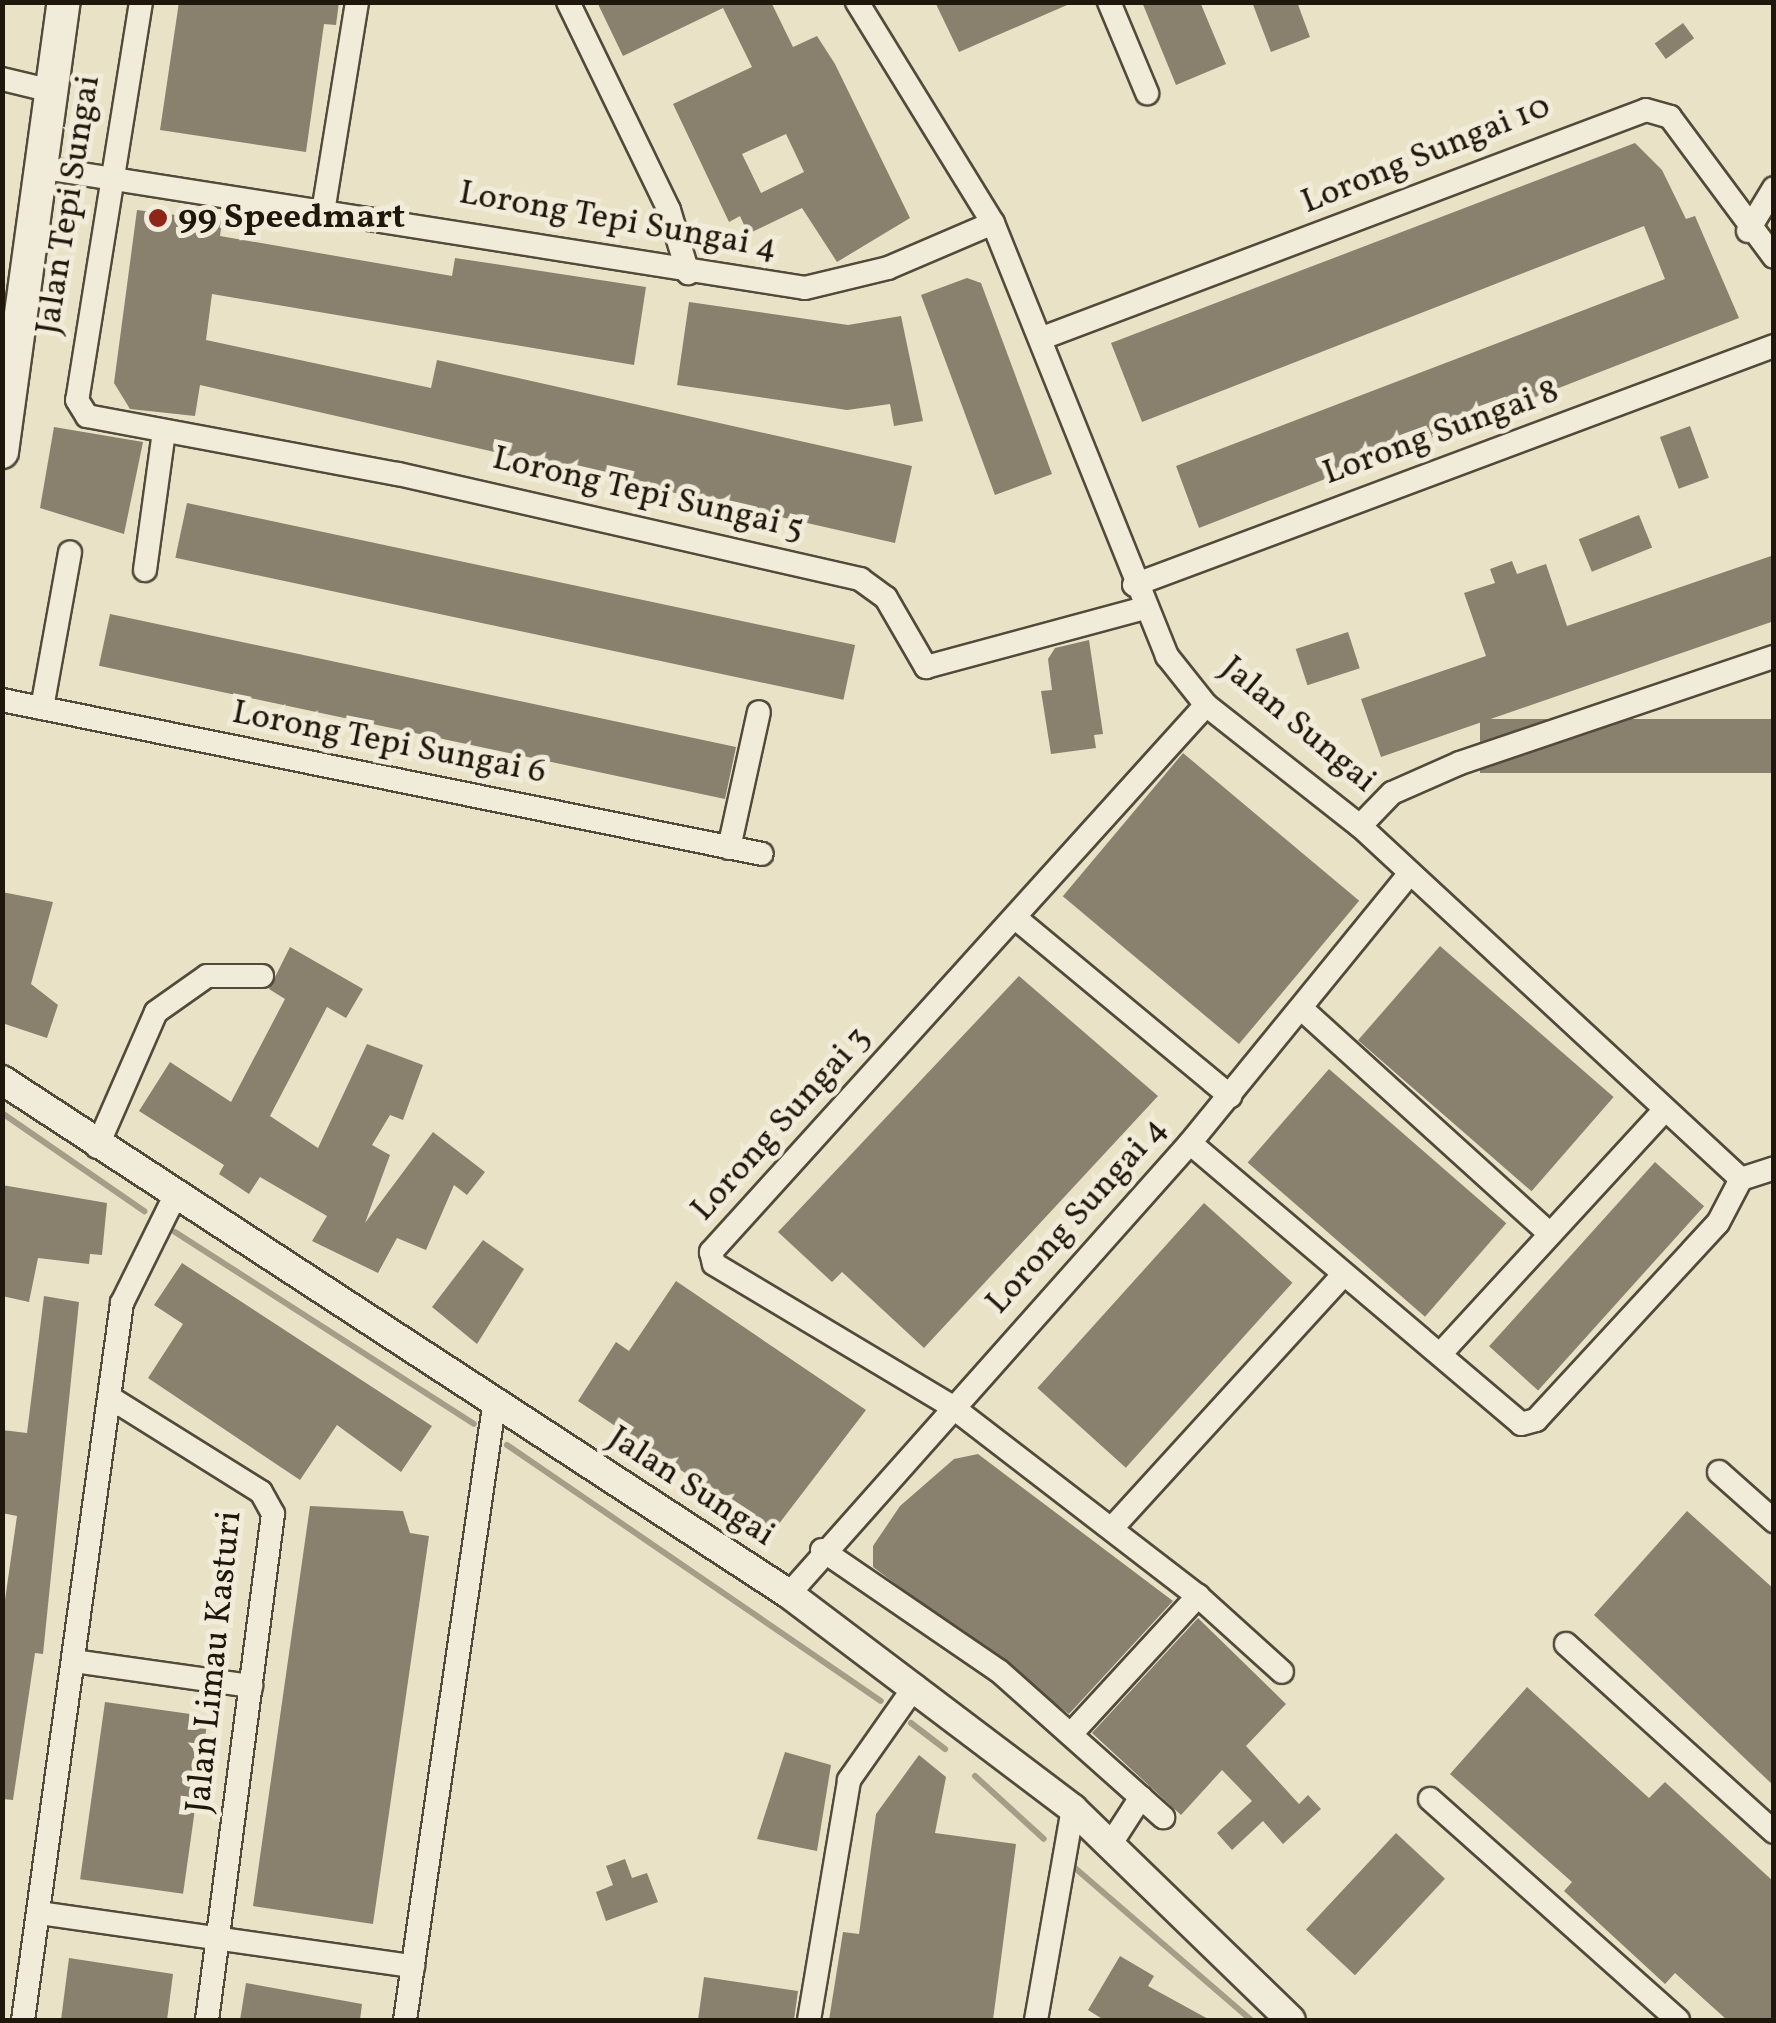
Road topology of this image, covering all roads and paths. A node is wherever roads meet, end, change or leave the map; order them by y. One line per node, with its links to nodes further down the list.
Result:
1 (64, 2): 8 (main road, Jalan Tepi Sungai)
2 (142, 2): 11 (street, Jalan Tepi Sungai)
3 (357, 2): 13 (street)
4 (568, 2): 17 (street)
5 (857, 2): 14 (street, Jalan Sungai)
6 (1109, 2): 9 (street)
7 (2, 79): 8 (street)
8 (52, 91): 10 (main road, Jalan Tepi Sungai)
9 (1146, 92)
10 (44, 168): 11 (street, Lorong Tepi Sungai 4); 22 (main road, Jalan Tepi Sungai)
11 (116, 177): 13 (street, Lorong Tepi Sungai 4); 20 (street, Jalan Tepi Sungai)
12 (1774, 188): 15 (street)
13 (324, 206): 17 (street, Lorong Tepi Sungai 4)
14 (993, 223): 17 (street, Lorong Tepi Sungai 4); 18 (street, Jalan Sungai)
15 (1748, 232): 16 (street, Lorong Sungai 10); 18 (street, Lorong Sungai 10)
16 (1774, 257)
17 (688, 273)
18 (1045, 337): 25 (street, Jalan Sungai)
19 (1774, 346): 25 (street, Lorong Sungai 8)
20 (87, 416): 21 (street, Lorong Tepi Sungai 5)
21 (164, 430): 24 (street); 26 (street, Lorong Tepi Sungai 5)
22 (2, 452)
23 (70, 552): 30 (street)
24 (145, 570)
25 (1134, 585): 26 (street, Jalan Sungai)
26 (1144, 608): 29 (street, Jalan Sungai)
27 (1774, 657): 32 (street)
28 (2, 700): 30 (street, Lorong Tepi Sungai 6)
29 (1206, 705): 32 (street, Jalan Sungai); 36 (street, Lorong Sungai 3)
30 (42, 708): 33 (street, Lorong Tepi Sungai 6)
31 (759, 712): 33 (street)
32 (1360, 826): 35 (street, Jalan Sungai)
33 (729, 848): 34 (street, Lorong Tepi Sungai 6)
34 (762, 854)
35 (1407, 877): 38 (street, Lorong Sungai 4); 41 (street, Jalan Sungai)
36 (1018, 920): 40 (street); 52 (street, Lorong Sungai 3)
37 (262, 976): 43 (street)
38 (1303, 1010): 40 (street, Lorong Sungai 4); 47 (street)
39 (2, 1080): 43 (street, Jalan Sungai)
40 (1230, 1096): 42 (street, Lorong Sungai 4)
41 (1664, 1112): 45 (street, Jalan Sungai); 47 (street)
42 (1190, 1143): 48 (street); 52 (street, Lorong Sungai 4)
43 (97, 1146): 46 (street, Jalan Sungai)
44 (1774, 1168): 45 (street)
45 (1741, 1179): 49 (street)
46 (174, 1200): 50 (street); 51 (street, Jalan Sungai)
47 (1548, 1232): 49 (street)
48 (1340, 1278): 49 (street); 55 (street)
49 (1444, 1350)
50 (108, 1397): 60 (street); 62 (street, Jalan Limau Kasturi)
51 (494, 1406): 57 (street, Jalan Sungai); 73 (street)
52 (952, 1406): 55 (street); 56 (street, Lorong Sungai 4)
53 (1719, 1472): 54 (street)
54 (1774, 1521)
55 (1113, 1527): 58 (street)
56 (822, 1550): 57 (street, Lorong Sungai 4); 64 (street)
57 (789, 1594): 63 (street, Jalan Sungai)
58 (1198, 1596): 61 (street); 64 (street)
59 (1566, 1644): 69 (street)
60 (73, 1662): 62 (street); 71 (street)
61 (1282, 1672)
62 (251, 1686): 72 (street, Jalan Limau Kasturi)
63 (915, 1686): 67 (street, Jalan Sungai); 77 (street)
64 (1071, 1734): 65 (street)
65 (1141, 1797): 68 (street); 70 (street)
66 (1430, 1799): 80 (street)
67 (1073, 1809): 70 (street, Jalan Sungai); 78 (street)
68 (1163, 1817)
69 (1774, 1832)
70 (1110, 1846): 79 (street, Jalan Sungai)
71 (39, 1913): 72 (street); 74 (street)
72 (218, 1938): 73 (street); 75 (street, Jalan Limau Kasturi)
73 (412, 1966): 76 (street)
74 (23, 2020)
75 (207, 2020)
76 (405, 2020)
77 (810, 2020)
78 (1036, 2020)
79 (1291, 2020)
80 (1678, 2020)

